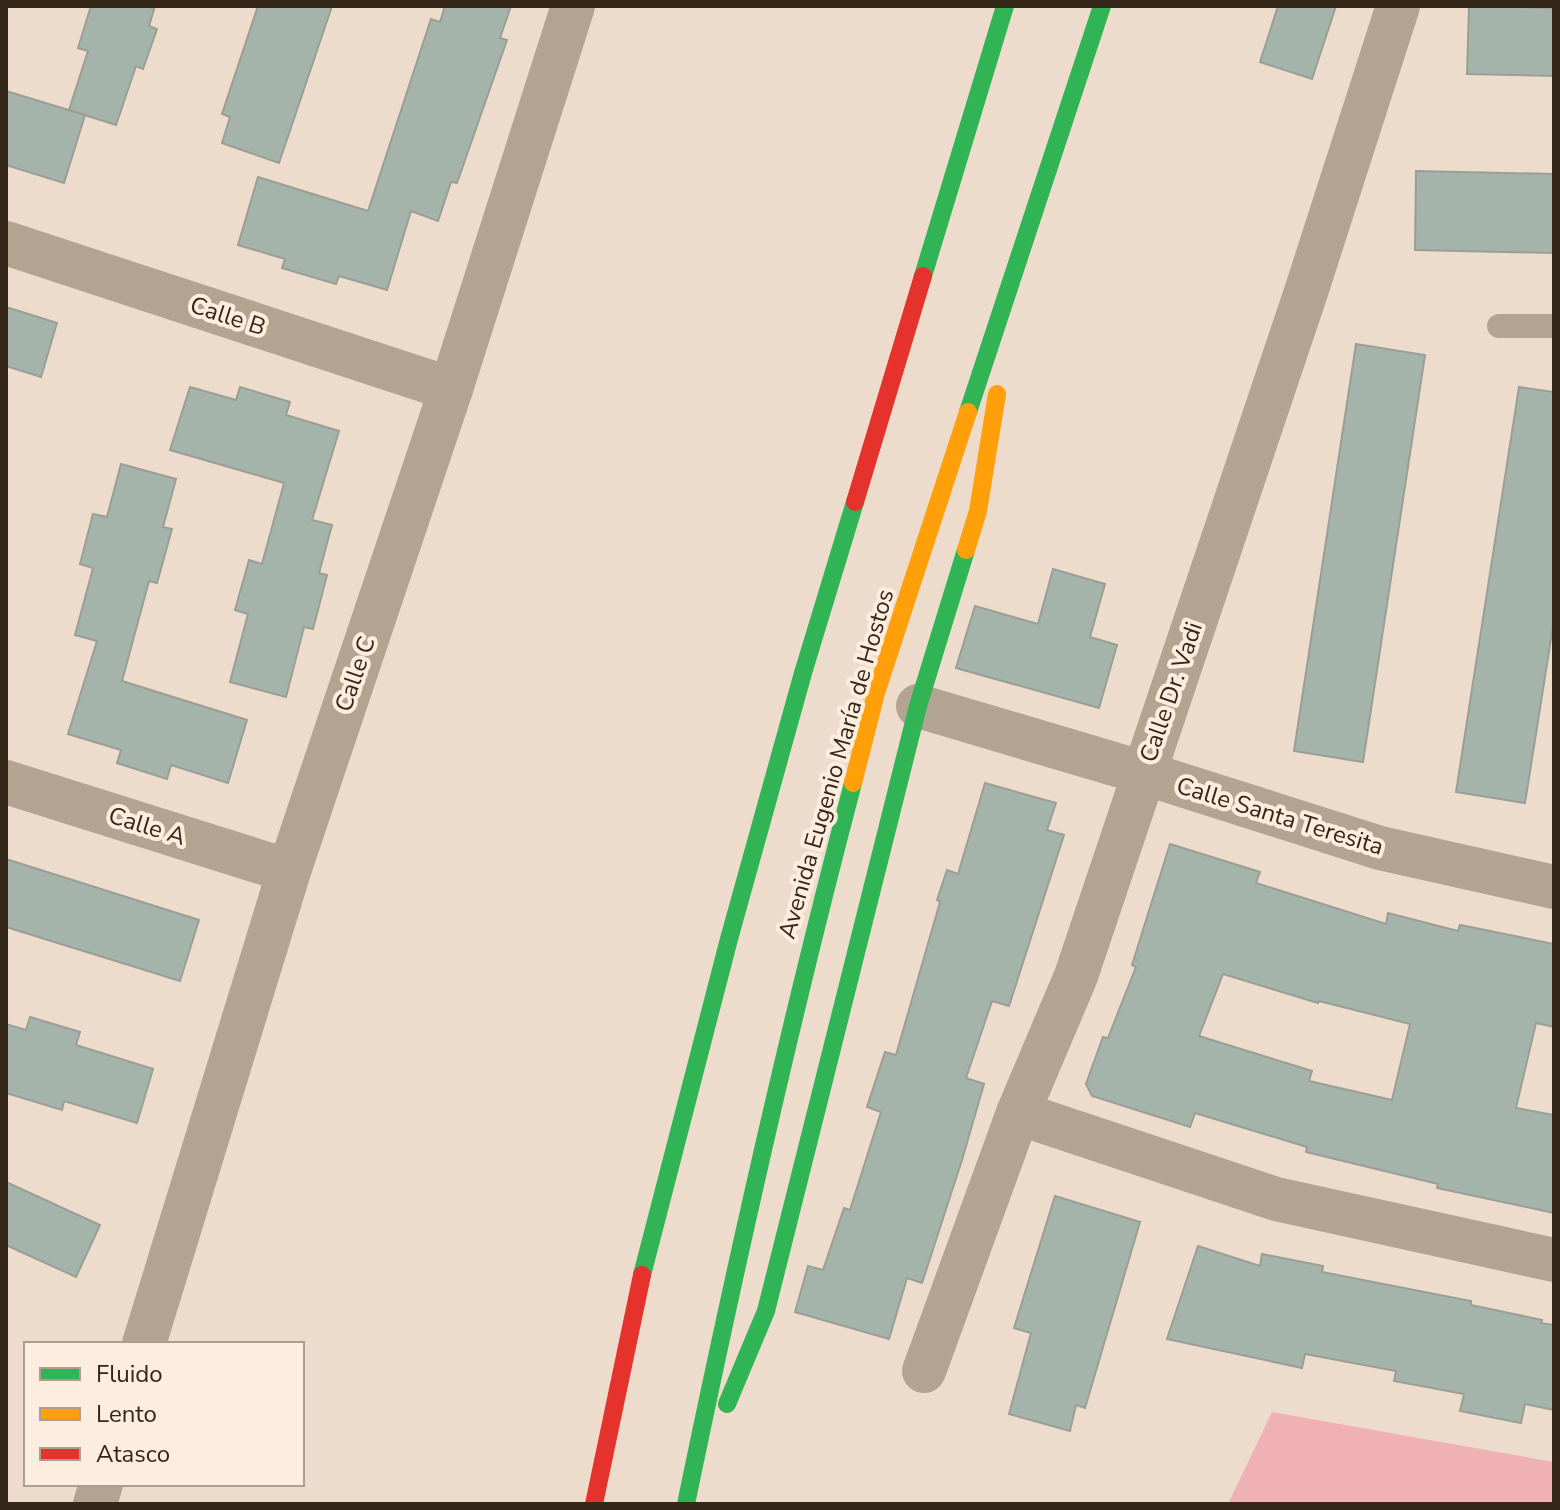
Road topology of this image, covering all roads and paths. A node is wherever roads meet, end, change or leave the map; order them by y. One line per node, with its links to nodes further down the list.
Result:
1 (573, 6): 9 (street, Calle C)
2 (1005, 6): 20 (highway)
3 (1102, 6): 6 (highway, Avenida Eugenio María de Hostos)
4 (1398, 6): 11 (street, Calle Dr. Vadi)
5 (6, 243): 9 (street, Calle B)
6 (1020, 256): 10 (highway); 19 (highway, Avenida Eugenio María de Hostos)
7 (1499, 326): 8 (lane)
8 (1554, 326)
9 (451, 389): 13 (street, Calle C)
10 (918, 706): 11 (street, Calle Santa Teresita); 19 (highway)
11 (1144, 773): 14 (street, Calle Santa Teresita); 15 (street, Calle Dr. Vadi)
12 (6, 782): 13 (street, Calle A)
13 (289, 871): 17 (street, Calle C)
14 (1554, 887)
15 (1018, 1113): 16 (street); 18 (street, Calle Dr. Vadi)
16 (1554, 1260)
17 (145, 1342)
18 (924, 1371)
19 (686, 1503)
20 (594, 1504)

